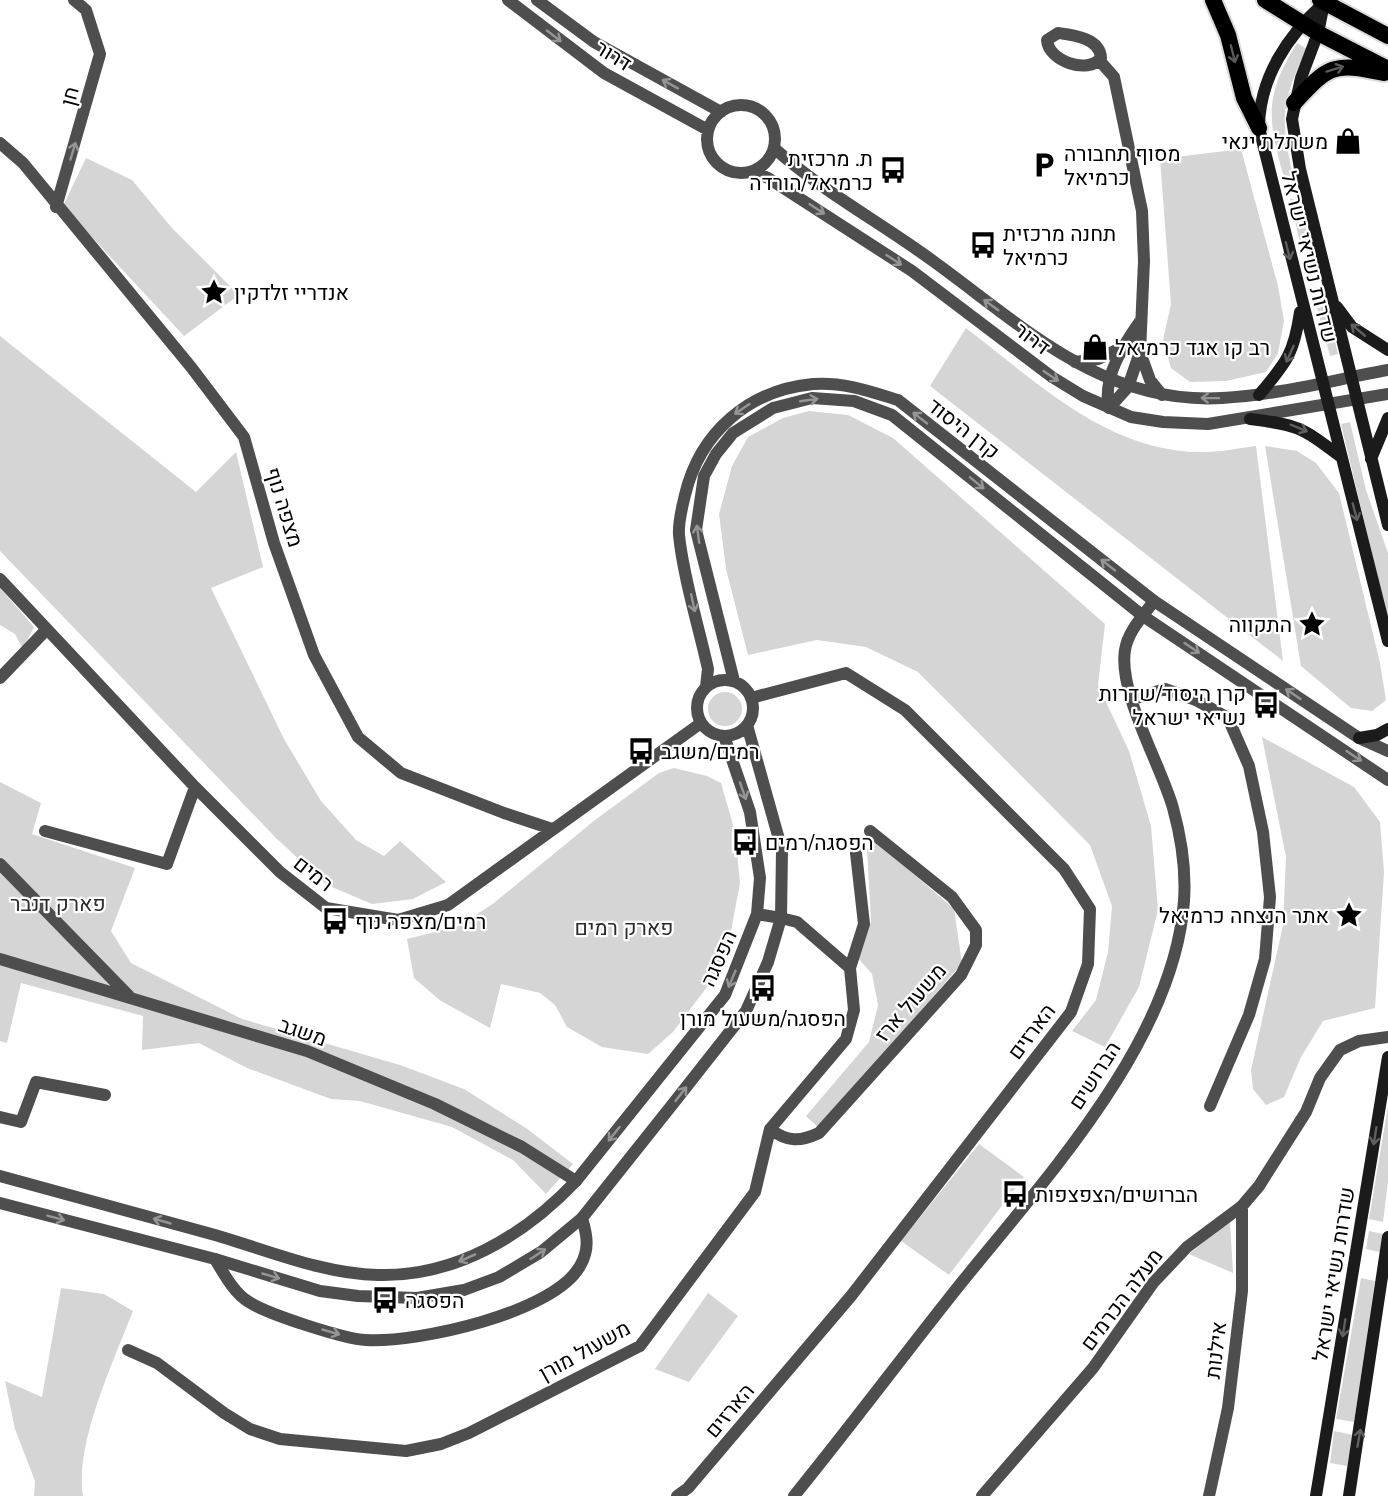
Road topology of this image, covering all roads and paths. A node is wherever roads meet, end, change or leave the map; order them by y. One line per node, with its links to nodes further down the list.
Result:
1 (74, 0): 20 (street, חן, one-way to 1)
2 (508, 0): 16 (street, דרור, one-way to 16)
3 (537, 0): 14 (street, דרור, one-way to 3)
4 (1213, 0): 15 (highway, one-way to 15)
5 (1264, 0): 7 (highway)
6 (1322, 1): 7 (main road, שדרות נשיאי ישראל); 8 (main road, שדרות נשיאי ישראל); 9 (highway)
7 (1302, 23): 8 (highway); 15 (main road, שדרות נשיאי ישראל)
8 (1318, 33): 11 (highway); 13 (main road, שדרות נשיאי ישראל)
9 (1388, 36)
10 (1099, 60): 25 (street)
11 (1388, 69)
12 (1388, 74): 13 (highway, one-way to 12)
13 (1294, 103): 23 (main road, שדרות נשיאי ישראל)
14 (721, 112): 16 (street); 18 (street)
15 (1259, 128): 24 (main road, שדרות נשיאי ישראל, one-way to 24)
16 (708, 130): 19 (street)
17 (0, 143): 20 (street, מצפה נוף)
18 (774, 148): 19 (street); 21 (street, דרור)
19 (752, 171): 22 (street, דרור, one-way to 22)
20 (57, 207): 64 (street, מצפה נוף)
21 (858, 213): 22 (street); 29 (street, דרור, one-way to 21)
22 (846, 228): 40 (street, דרור, one-way to 40)
23 (1334, 302): 27 (main road, one-way to 23); 31 (main road, שדרות נשיאי ישראל)
24 (1302, 305): 33 (main road, שדרות נשיאי ישראל); 37 (main road, one-way to 37)
25 (1141, 320): 26 (street); 28 (street)
26 (1121, 348): 29 (street); 32 (street)
27 (1388, 350)
28 (1140, 352): 34 (street); 36 (street)
29 (1073, 362): 32 (street, דרור)
30 (1388, 370): 31 (street, דרור)
31 (1352, 377): 33 (street, דרור); 38 (main road, שדרות נשיאי ישראל)
32 (1111, 380): 34 (street, דרור); 40 (street)
33 (1322, 383): 37 (street, דרור); 39 (main road, שדרות נשיאי ישראל)
34 (1128, 387): 36 (street, דרור); 40 (street)
35 (1388, 394): 38 (street, דרור)
36 (1162, 395): 37 (street, דרור, one-way to 36)
37 (1259, 395)
38 (1357, 397): 39 (street, דרור); 44 (main road, שדרות נשיאי ישראל)
39 (1327, 403): 42 (street, דרור); 43 (main road, שדרות נשיאי ישראל)
40 (1109, 408): 42 (street, דרור)
41 (1388, 418): 44 (main road)
42 (1251, 419): 43 (main road, one-way to 43)
43 (1340, 456): 50 (main road, שדרות נשיאי ישראל, one-way to 50)
44 (1371, 460): 45 (main road, שדרות נשיאי ישראל)
45 (1388, 525)
46 (0, 579): 49 (street, רמים)
47 (1154, 601): 48 (street, הברושים); 53 (street, קרן היסוד, one-way to 53); 60 (street, קרן היסוד, one-way to 47)
48 (1143, 616): 52 (street, קרן היסוד, one-way to 48); 55 (street, הברושים); 62 (street, קרן היסוד, one-way to 62)
49 (47, 629): 51 (street); 63 (street, רמים)
50 (1388, 641)
51 (0, 678)
52 (734, 681): 53 (street); 54 (street)
53 (706, 687): 56 (street)
54 (751, 698): 57 (street); 89 (street, הארזים)
55 (1133, 699): 77 (street); 90 (street, הברושים)
56 (701, 723): 59 (street); 64 (street, רמים)
57 (747, 725): 59 (street); 70 (street)
58 (1388, 729): 60 (main road)
59 (724, 736): 69 (street, הפסגה, one-way to 69)
60 (1359, 738): 61 (street, קרן היסוד)
61 (1388, 751)
62 (1388, 780)
63 (195, 787): 64 (street, רמים); 65 (street)
64 (552, 828)
65 (45, 831)
66 (870, 831): 79 (street, משעול ארז)
67 (856, 853): 72 (street)
68 (0, 864): 73 (street)
69 (757, 915): 70 (street); 81 (street, הפסגה, one-way to 81)
70 (782, 918): 72 (street); 84 (street, one-way to 70)
71 (0, 960): 73 (street, משגב)
72 (850, 968): 79 (street, משעול מורן)
73 (130, 998): 81 (street, משגב)
74 (1388, 1037): 83 (street, מעלה הכרמים)
75 (1388, 1057): 93 (main road, שדרות נשיאי ישראל, one-way to 93)
76 (105, 1095): 78 (street)
77 (1210, 1106)
78 (0, 1117)
79 (770, 1129): 88 (street, משעול מורן)
80 (0, 1176): 85 (street, הפסגה, one-way to 80)
81 (576, 1181): 85 (street, הפסגה, one-way to 85)
82 (0, 1203): 87 (street, one-way to 87)
83 (1242, 1206): 91 (street, מעלה הכרמים); 92 (street, אילנות)
84 (582, 1218): 87 (street, one-way to 84); 87 (street, one-way to 84)
85 (218, 1236): 87 (street)
86 (1388, 1238): 94 (main road, one-way to 86)
87 (215, 1260)
88 (128, 1350)
89 (677, 1496)
90 (794, 1496)
91 (981, 1496)
92 (1209, 1496)
93 (1316, 1496)
94 (1349, 1496)

